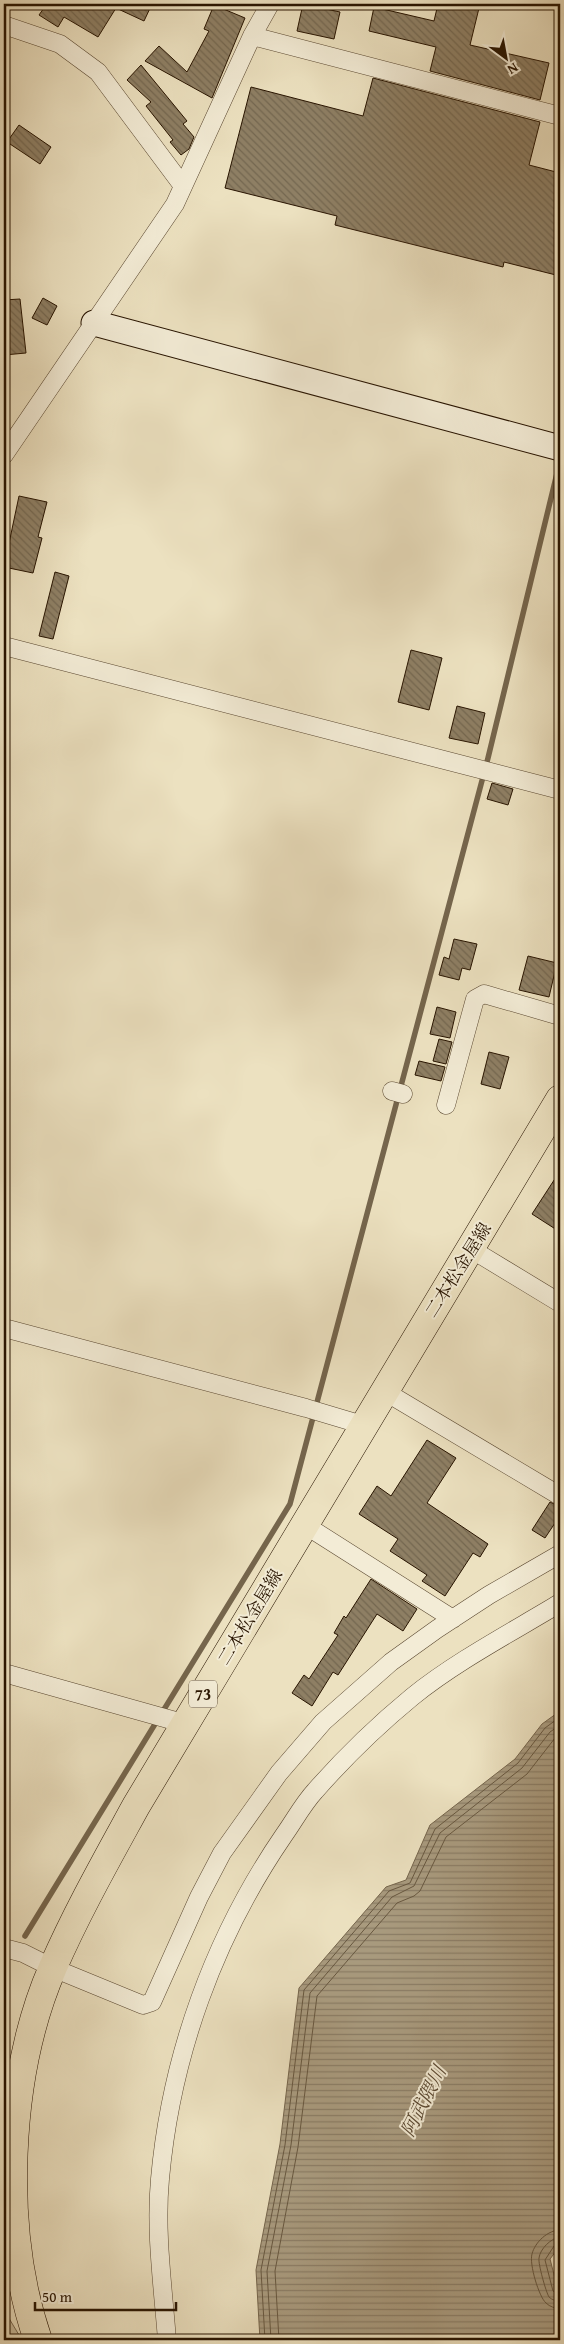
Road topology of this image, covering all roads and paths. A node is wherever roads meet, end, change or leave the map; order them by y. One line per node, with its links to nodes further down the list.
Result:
1 (270, 4): 3 (street)
2 (4, 25): 5 (street)
3 (252, 36): 4 (street); 5 (street)
4 (560, 116)
5 (183, 186): 6 (street)
6 (94, 323): 7 (street); 8 (street)
7 (558, 448)
8 (4, 455)
9 (4, 646): 10 (street)
10 (560, 790)
11 (560, 1016): 12 (street)
12 (446, 1105)
13 (558, 1107): 14 (main road, 二本松金屋線 / 73)
14 (471, 1249): 15 (street); 17 (main road, 二本松金屋線 / 73)
15 (560, 1303)
16 (4, 1328): 18 (street)
17 (384, 1391): 18 (main road, 二本松金屋線 / 73); 19 (street)
18 (363, 1425): 20 (main road, 二本松金屋線 / 73)
19 (560, 1496)
20 (305, 1525): 23 (street); 25 (main road, 二本松金屋線 / 73)
21 (560, 1554): 23 (street)
22 (560, 1603): 30 (street)
23 (452, 1619): 27 (street)
24 (4, 1673): 25 (street)
25 (172, 1719): 27 (main road, 二本松金屋線 / 73)
26 (4, 1948): 27 (street)
27 (52, 1968): 28 (main road, 二本松金屋線 / 73)
28 (9, 2242): 29 (main road, 二本松金屋線 / 73)
29 (38, 2340)
30 (167, 2340)

